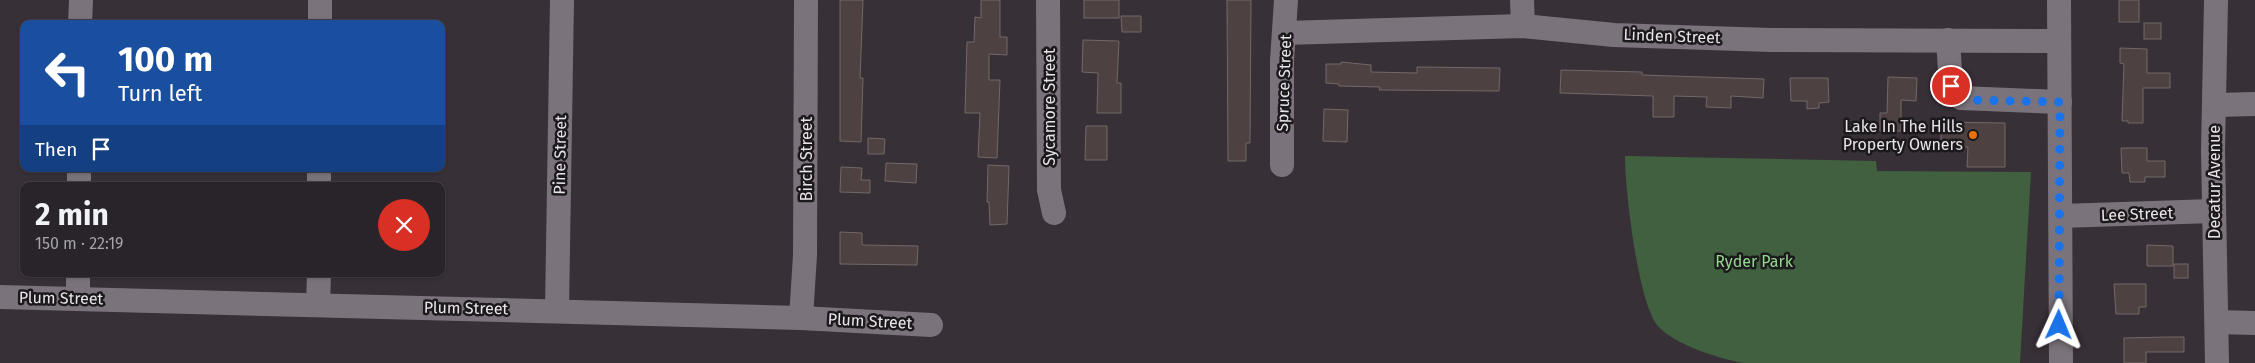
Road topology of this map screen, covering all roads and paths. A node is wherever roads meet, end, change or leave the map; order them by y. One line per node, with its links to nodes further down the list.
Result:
1 (81, 0): 10 (street)
2 (320, 0): 11 (street)
3 (562, 0): 28 (street, Pine Street)
4 (806, 0): 29 (street, Birch Street)
5 (1048, 0): 21 (street, Sycamore Street)
6 (1286, 0): 13 (street, Spruce Street)
7 (1522, 0): 12 (street)
8 (2059, 0): 15 (street)
9 (2216, 0): 17 (street, Decatur Avenue)
10 (80, 20)
11 (320, 20)
12 (1523, 26): 13 (street, Linden Street); 14 (street, Linden Street)
13 (1285, 32): 19 (street, Spruce Street)
14 (1948, 40): 15 (street, Linden Street); 16 (street)
15 (2059, 41): 16 (street)
16 (2060, 102): 22 (street)
17 (2215, 104): 18 (street); 20 (street, Decatur Avenue)
18 (2255, 104)
19 (1282, 165)
20 (2213, 212): 22 (street, Lee Street); 30 (street, Decatur Avenue)
21 (1054, 213)
22 (2061, 216): 33 (street)
23 (78, 277): 26 (street)
24 (319, 277): 27 (street)
25 (0, 297): 26 (street, Plum Street)
26 (78, 298): 27 (street, Plum Street)
27 (318, 304): 28 (street, Plum Street)
28 (557, 310): 29 (street, Plum Street)
29 (801, 318): 32 (street, Plum Street)
30 (2216, 322): 31 (street); 34 (street, Decatur Avenue)
31 (2255, 323)
32 (931, 325)
33 (2061, 363)
34 (2217, 363)

